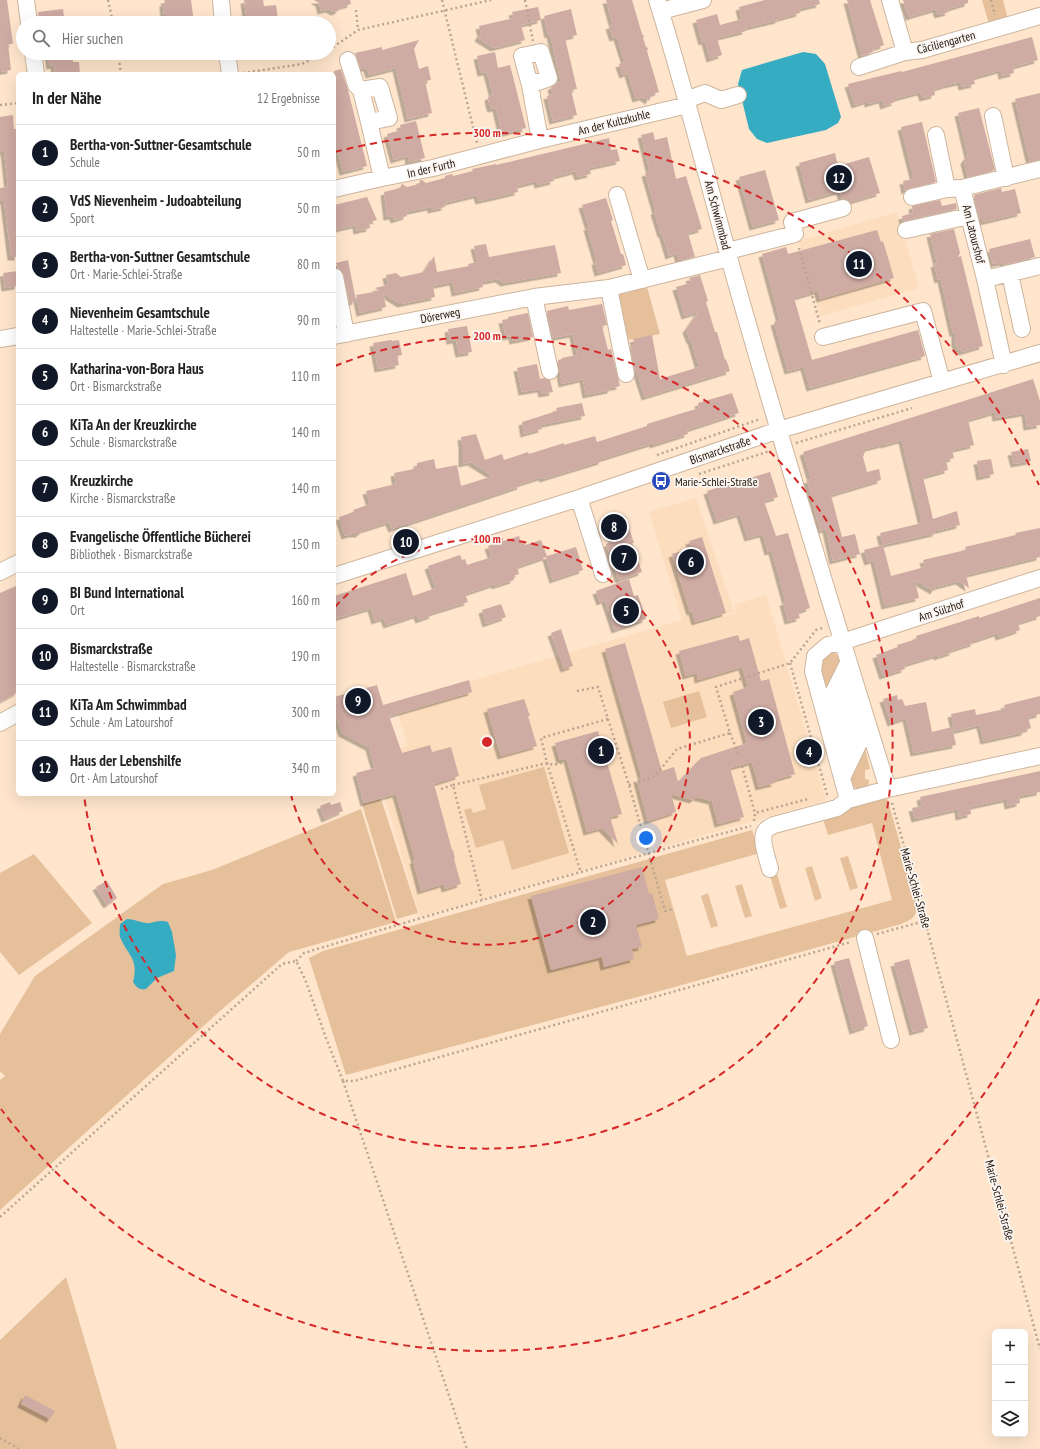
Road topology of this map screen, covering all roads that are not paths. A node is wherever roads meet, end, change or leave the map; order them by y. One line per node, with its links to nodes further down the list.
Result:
1 (26, 0): 6 (street)
2 (221, 0): 7 (street)
3 (703, 0): 5 (street)
4 (890, 0): 10 (street, Cäciliengarten)
5 (659, 6): 18 (street, Am Schwimmbad)
6 (28, 16)
7 (222, 16)
8 (1040, 16): 10 (street, Cäciliengarten)
9 (541, 52): 21 (street)
10 (905, 52): 14 (street)
11 (34, 60): 15 (street)
12 (228, 60): 16 (street)
13 (348, 60): 24 (street)
14 (859, 67)
15 (36, 72)
16 (230, 72)
17 (738, 95): 18 (street, An der Kultzkuhle)
18 (687, 102): 21 (street, An der Kultzkuhle); 33 (street, Am Schwimmbad)
19 (992, 116): 25 (street)
20 (936, 135): 27 (street, Am Latourshof)
21 (540, 140): 22 (street, An der Kultzkuhle)
22 (478, 156): 24 (street, In der Furth)
23 (1040, 169): 25 (street, Am Latourshof)
24 (382, 178): 26 (street, In der Furth)
25 (1006, 178): 27 (street, Am Latourshof)
26 (336, 189)
27 (955, 189): 29 (street); 31 (street, Am Latourshof)
28 (617, 195): 37 (street)
29 (912, 197)
30 (843, 208): 33 (street, Dörerweg)
31 (969, 216): 32 (street); 36 (street, Am Latourshof)
32 (906, 230)
33 (728, 255): 37 (street, Dörerweg); 51 (street, Am Schwimmbad)
34 (1040, 266): 35 (street, Am Latourshof)
35 (1010, 274): 36 (street, Am Latourshof); 41 (street)
36 (985, 279): 47 (street, Am Latourshof)
37 (642, 280): 38 (street, Dörerweg)
38 (609, 288): 40 (street, Dörerweg); 49 (street)
39 (336, 289): 42 (street, Dörerweg)
40 (534, 297): 42 (street, Dörerweg); 48 (street)
41 (1022, 329)
42 (340, 335)
43 (16, 336): 45 (street)
44 (823, 337): 50 (street)
45 (0, 339)
46 (1040, 353): 47 (street, Bismarckstraße)
47 (1004, 365): 50 (street, Bismarckstraße)
48 (550, 371)
49 (626, 374)
50 (942, 382): 51 (street, Bismarckstraße)
51 (779, 430): 52 (street, Bismarckstraße); 58 (street)
52 (579, 498): 55 (street); 56 (street, Bismarckstraße)
53 (16, 564): 54 (street)
54 (0, 572)
55 (603, 574)
56 (336, 575)
57 (1040, 578): 58 (street, Am Sülzhof)
58 (842, 642): 59 (street); 62 (street, Am Sülzhof)
59 (848, 663): 60 (street); 62 (street)
60 (855, 684): 61 (street); 66 (street)
61 (861, 702): 65 (street); 68 (street)
62 (824, 711): 66 (street, Am Sülzhof)
63 (16, 713): 64 (street)
64 (0, 723)
65 (868, 724): 69 (street); 70 (street)
66 (830, 733): 68 (street, Am Sülzhof)
67 (1040, 756): 70 (street)
68 (836, 757): 69 (street, Am Sülzhof)
69 (842, 778): 71 (street, Am Sülzhof)
70 (888, 789): 71 (street)
71 (848, 800): 72 (street)
72 (770, 869)
73 (865, 938): 74 (street)
74 (890, 1040)

